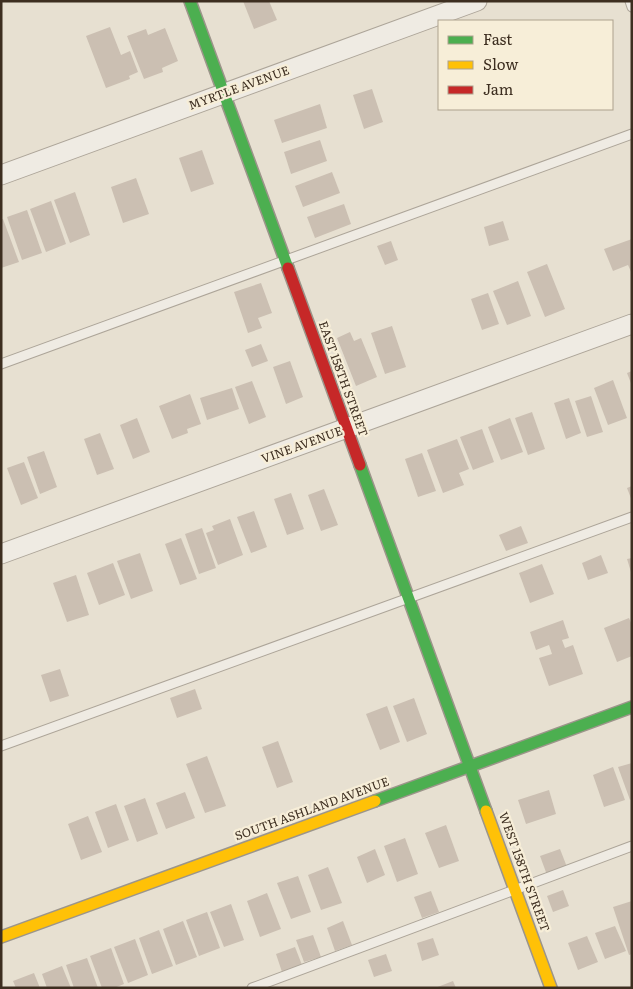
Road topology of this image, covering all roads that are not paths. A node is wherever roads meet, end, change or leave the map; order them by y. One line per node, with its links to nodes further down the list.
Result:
1 (190, 1): 5 (street, EAST 158TH STREET)
2 (477, 1): 5 (street, MYRTLE AVENUE)
3 (630, 1): 4 (lane)
4 (632, 7)
5 (224, 94): 7 (street, MYRTLE AVENUE); 8 (street, EAST 158TH STREET)
6 (632, 134): 8 (lane)
7 (1, 175)
8 (285, 260): 10 (lane); 11 (street, EAST 158TH STREET)
9 (632, 324): 11 (street, VINE AVENUE)
10 (1, 364)
11 (347, 428): 13 (street, VINE AVENUE); 14 (street, EAST 158TH STREET)
12 (632, 517): 14 (lane)
13 (1, 554)
14 (409, 598): 16 (lane); 17 (street, EAST 158TH STREET)
15 (632, 707): 17 (street, SOUTH ASHLAND AVENUE)
16 (1, 746)
17 (471, 766): 19 (street, WEST 158TH STREET); 20 (street, SOUTH ASHLAND AVENUE)
18 (632, 846): 19 (lane)
19 (516, 889): 21 (lane); 22 (street, WEST 158TH STREET)
20 (1, 938)
21 (252, 988)
22 (551, 988)

